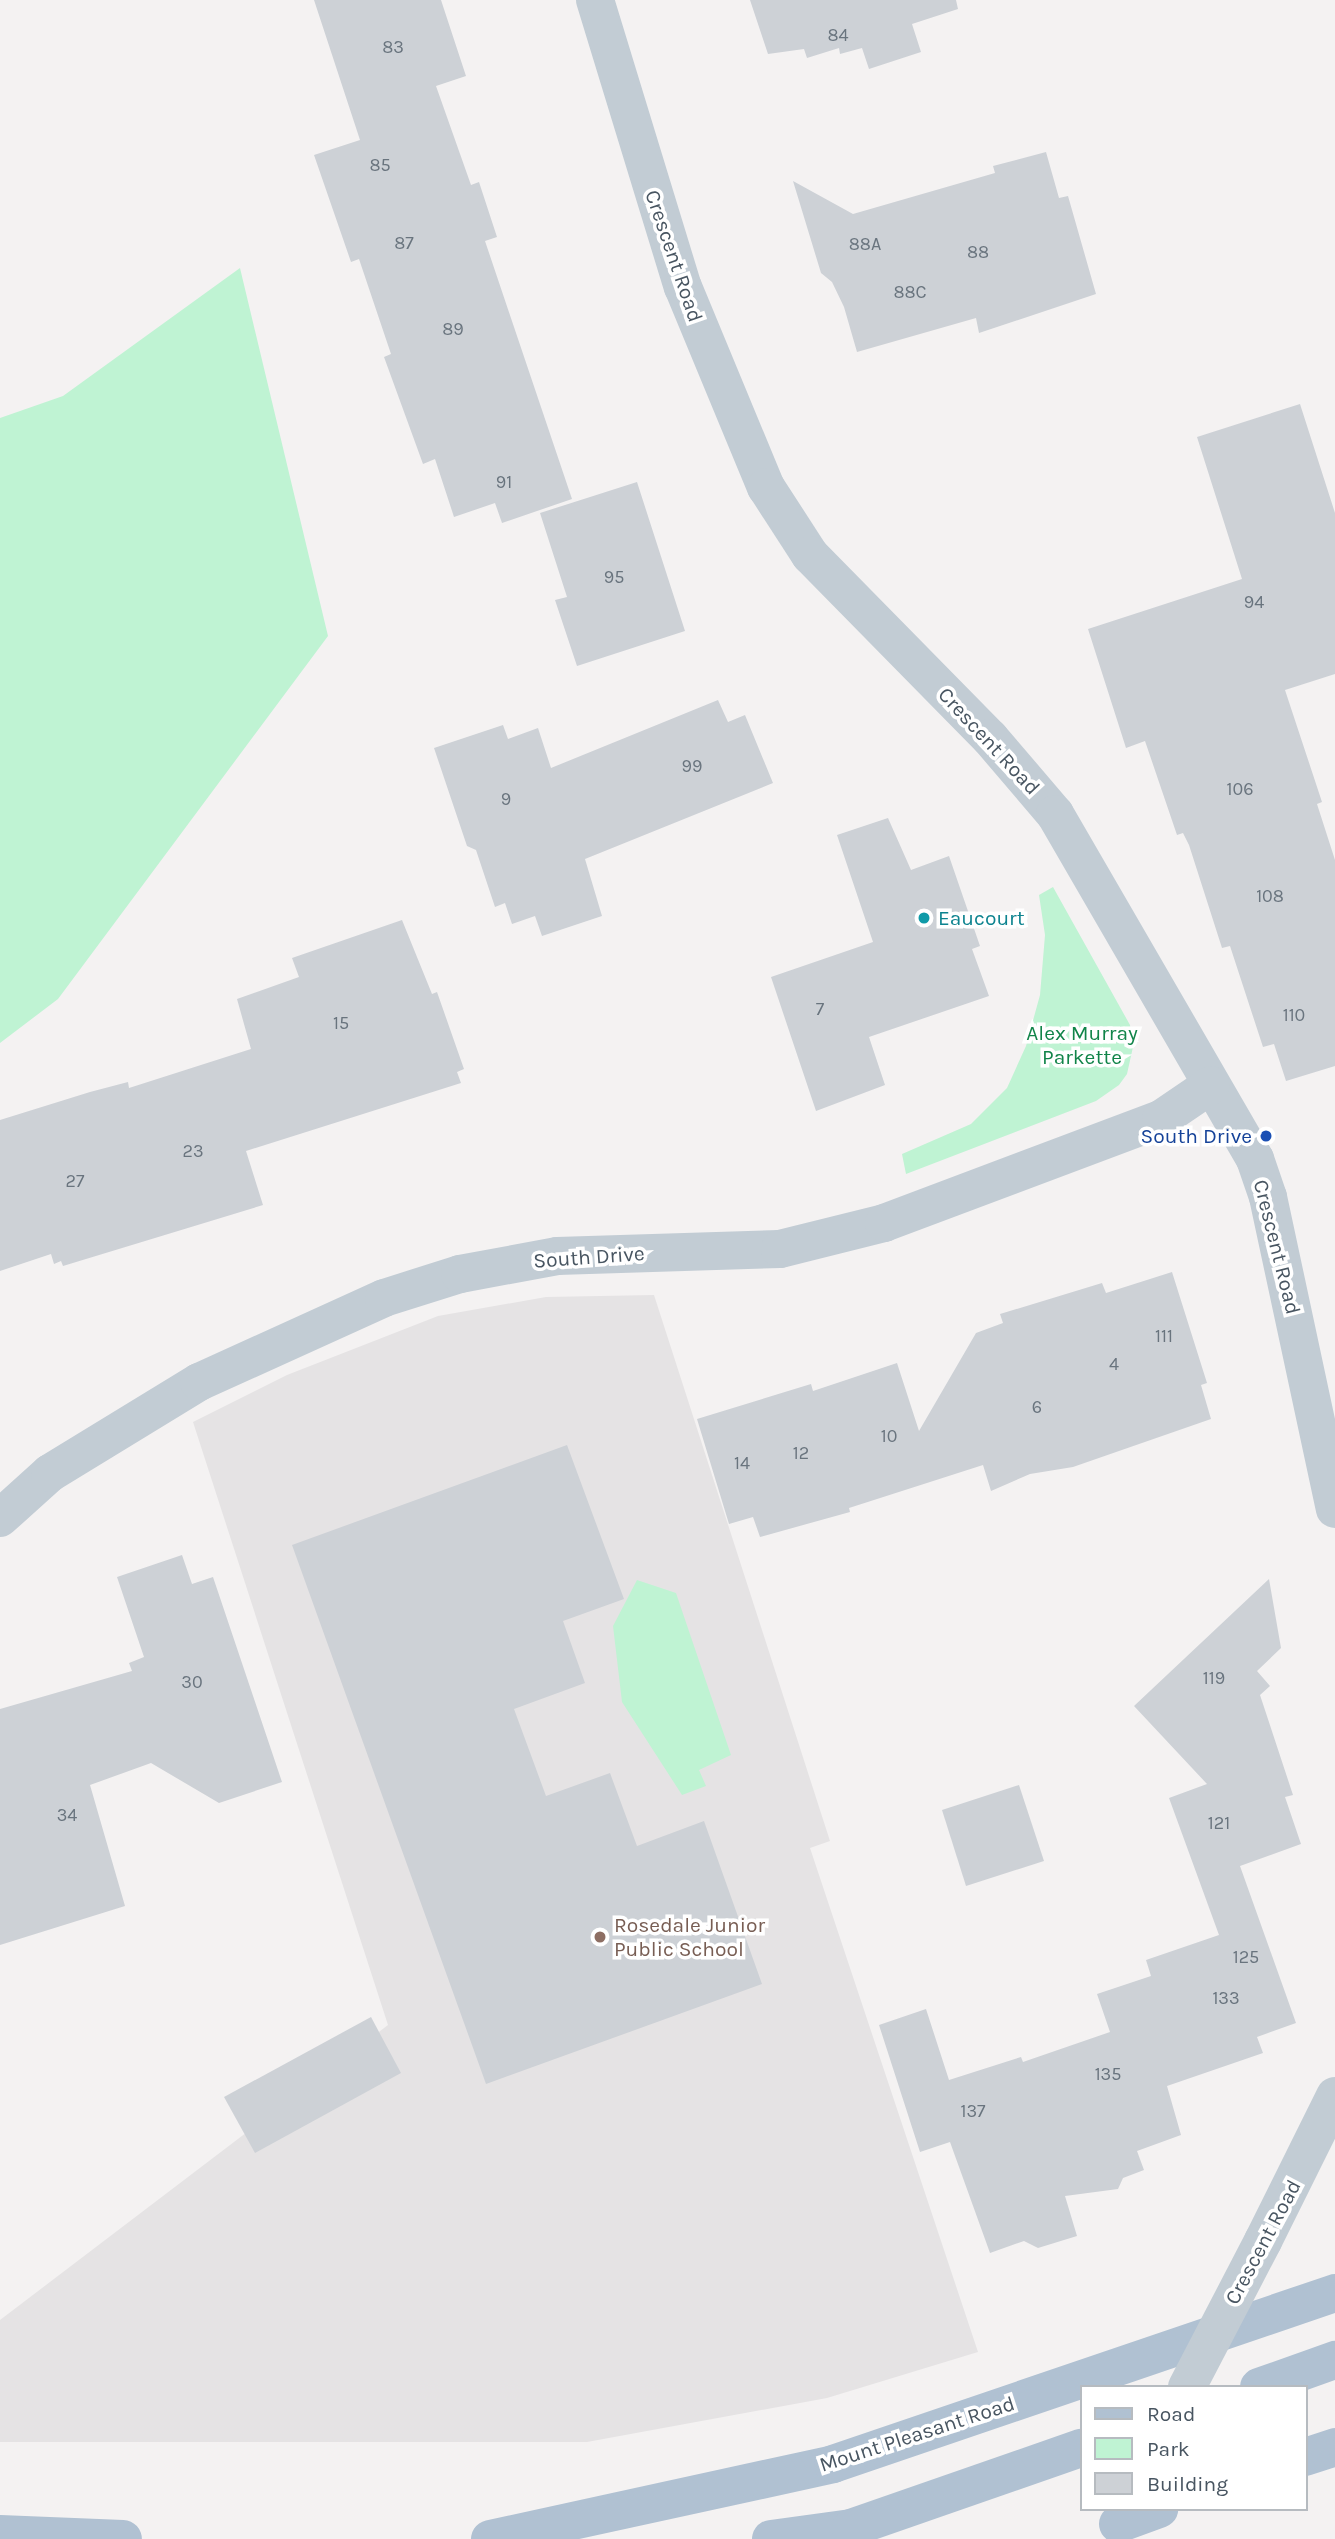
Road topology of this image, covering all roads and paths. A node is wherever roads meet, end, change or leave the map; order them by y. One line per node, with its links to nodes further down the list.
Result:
1 (595, 0): 2 (street, Crescent Road)
2 (1211, 1085): 3 (street, Crescent Road); 4 (street, South Drive)
3 (1335, 1509)
4 (0, 1518)
5 (1335, 2096): 8 (street, Crescent Road, bridge)
6 (1335, 2293): 17 (main road, Mount Pleasant Road)
7 (1335, 2360): 9 (main road)
8 (1189, 2385)
9 (1265, 2385)
10 (1335, 2447): 12 (main road)
11 (1080, 2448): 18 (main road)
12 (1307, 2456)
13 (1153, 2511): 14 (main road)
14 (1118, 2524)
15 (0, 2534): 16 (main road)
16 (123, 2539)
17 (490, 2539)
18 (771, 2539)

